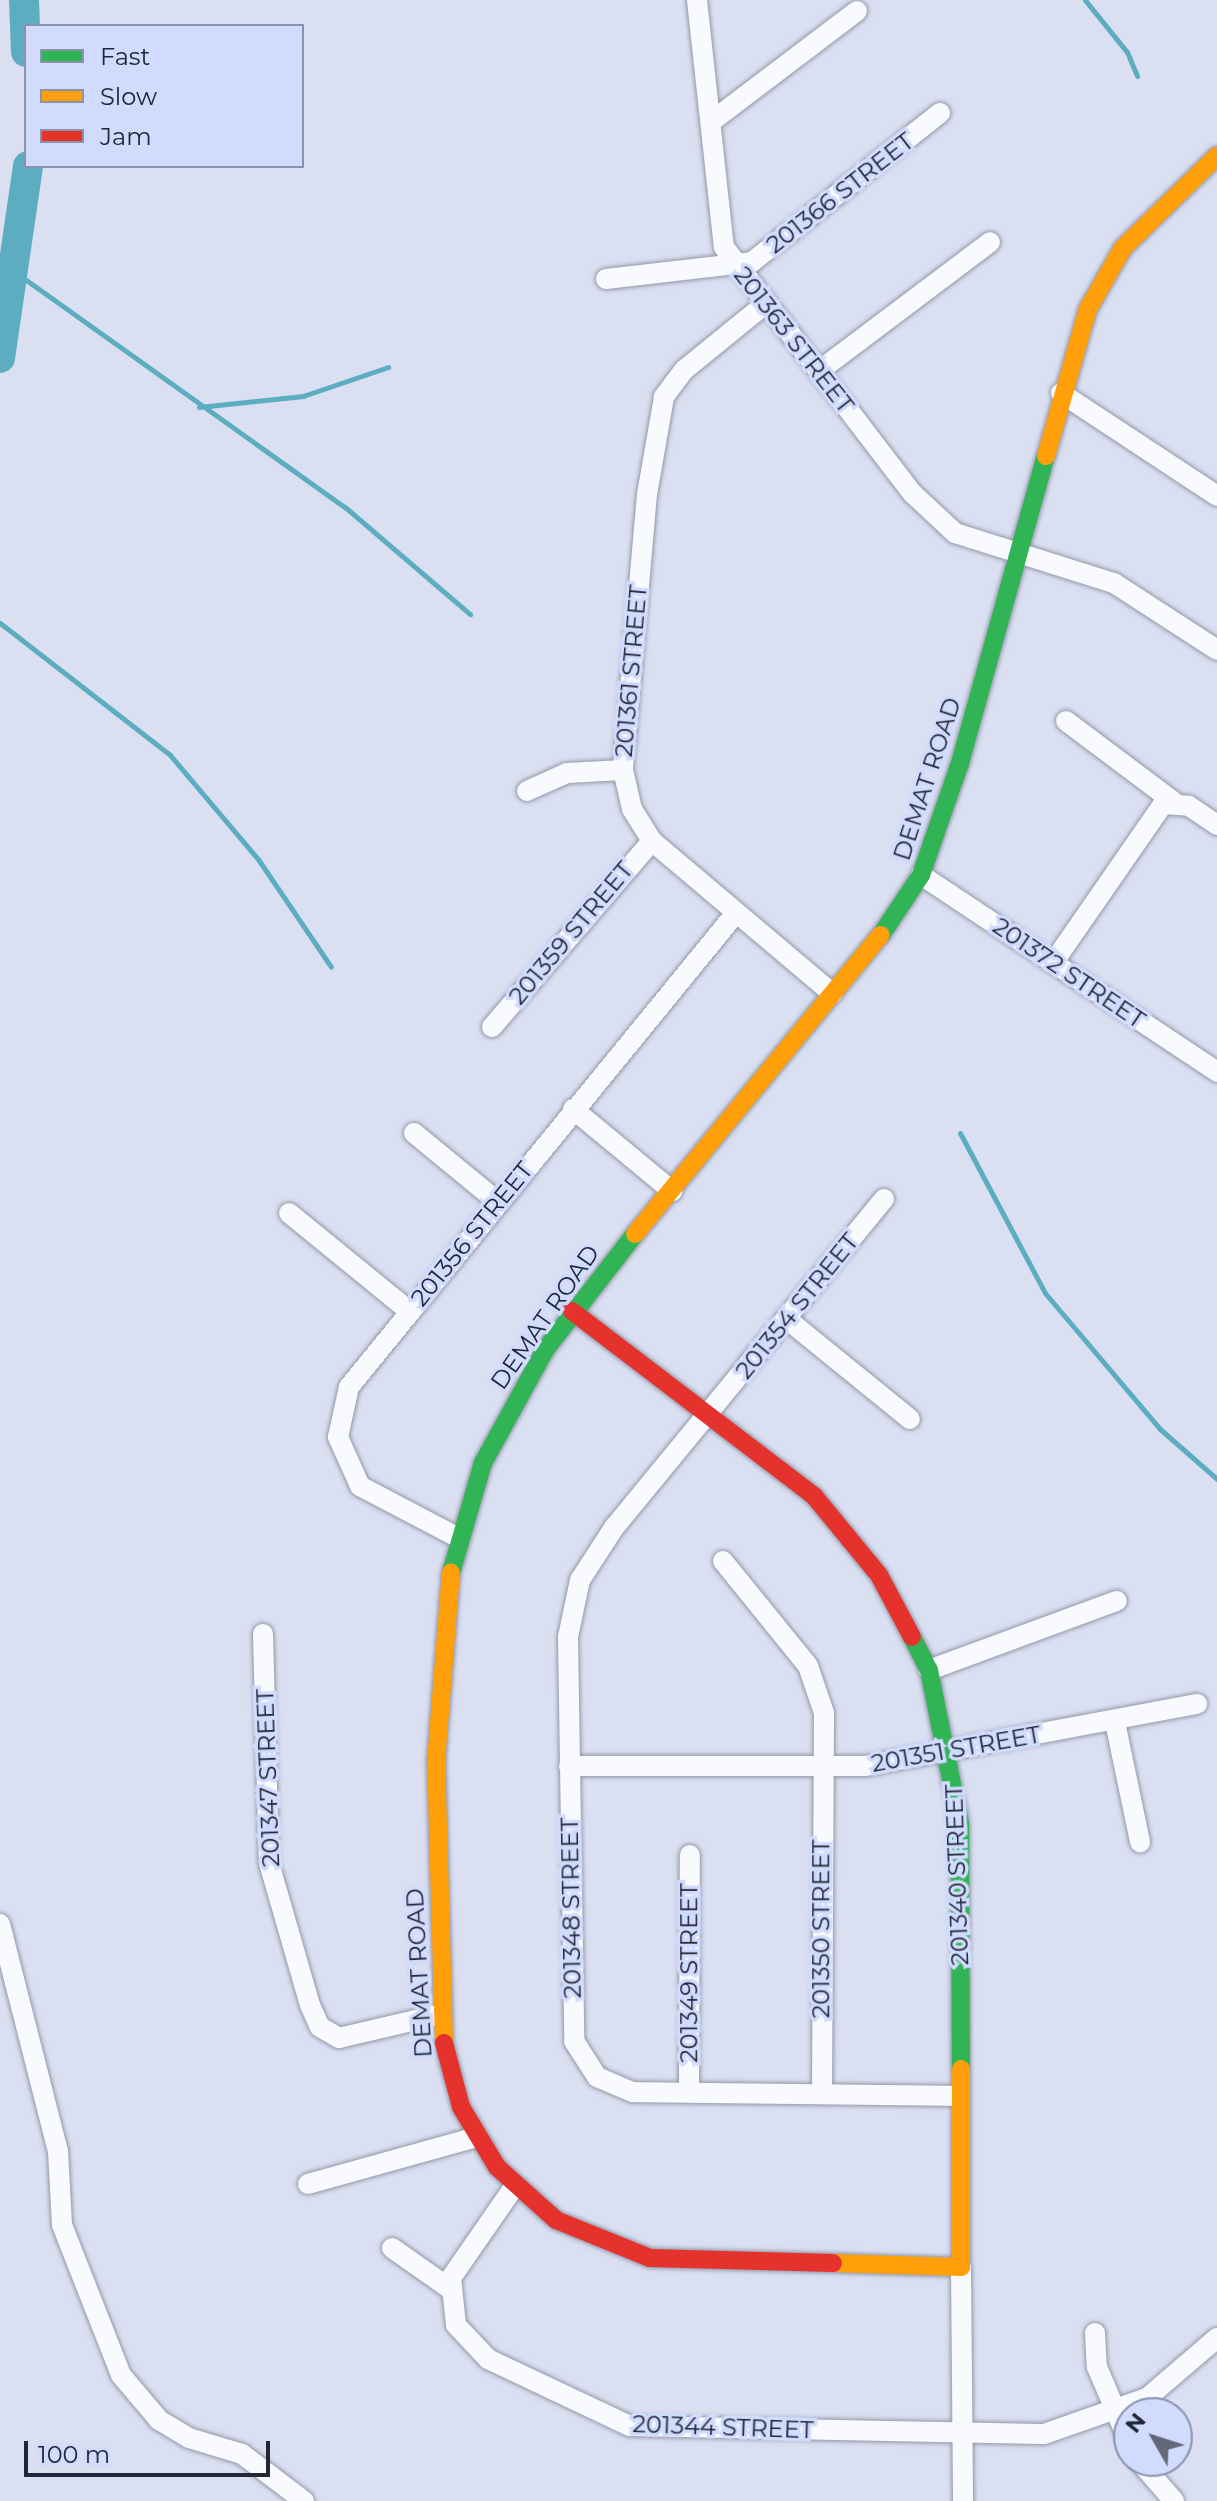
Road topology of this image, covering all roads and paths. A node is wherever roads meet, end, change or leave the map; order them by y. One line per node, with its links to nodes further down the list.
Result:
1 (697, 0): 4 (street, 201363 STREET)
2 (857, 11): 4 (street)
3 (940, 113): 7 (street, 201366 STREET)
4 (712, 121): 7 (street, 201363 STREET)
5 (1217, 156): 11 (street, DEMAT ROAD)
6 (990, 242): 10 (street)
7 (736, 267): 8 (street); 9 (street, 201363 STREET)
8 (606, 279)
9 (764, 305): 10 (street, 201363 STREET); 16 (street, 201361 STREET)
10 (819, 371): 13 (street, 201363 STREET)
11 (1061, 393): 12 (street); 13 (street, DEMAT ROAD)
12 (1217, 496)
13 (1017, 555): 14 (street, 201363 STREET); 21 (street, DEMAT ROAD)
14 (1217, 650)
15 (1066, 721): 18 (street)
16 (623, 770): 17 (street); 20 (street, 201361 STREET)
17 (527, 791)
18 (1174, 802): 19 (street); 23 (street)
19 (1217, 825)
20 (652, 841): 22 (street, 201361 STREET); 25 (street, 201359 STREET)
21 (921, 875): 23 (street, 201372 STREET); 24 (street, DEMAT ROAD)
22 (735, 914): 24 (street, 201361 STREET); 27 (street, 201356 STREET)
23 (1053, 963): 26 (street, 201372 STREET)
24 (832, 993): 29 (street, DEMAT ROAD)
25 (492, 1027)
26 (1217, 1072)
27 (573, 1109): 29 (street); 31 (street, 201356 STREET)
28 (414, 1133): 31 (street)
29 (672, 1191): 34 (street, DEMAT ROAD)
30 (884, 1199): 35 (street, 201354 STREET)
31 (498, 1202): 33 (street, 201356 STREET)
32 (289, 1213): 33 (street)
33 (409, 1311): 38 (street, 201356 STREET)
34 (572, 1311): 36 (street, 201340 STREET); 38 (street, DEMAT ROAD)
35 (788, 1320): 36 (street, 201354 STREET); 37 (street)
36 (710, 1412): 42 (street, 201340 STREET); 47 (street, 201348 STREET)
37 (910, 1419)
38 (457, 1537): 51 (street, DEMAT ROAD)
39 (723, 1561): 46 (street, 201350 STREET)
40 (1117, 1601): 42 (street)
41 (263, 1634): 51 (street, 201347 STREET)
42 (929, 1670): 45 (street, 201340 STREET)
43 (1197, 1704): 44 (street, 201351 STREET)
44 (1115, 1722): 45 (street, 201351 STREET); 48 (street)
45 (950, 1752): 46 (street, 201351 STREET); 54 (street, 201340 STREET)
46 (822, 1764): 47 (street, 201351 STREET); 53 (street, 201350 STREET)
47 (569, 1766): 52 (street, 201348 STREET)
48 (1140, 1842)
49 (690, 1855): 52 (street, 201349 STREET)
50 (0, 1924): 68 (street)
51 (441, 2014): 55 (street, DEMAT ROAD)
52 (689, 2092): 53 (street, 201348 STREET)
53 (822, 2094): 54 (street, 201348 STREET)
54 (959, 2096): 59 (street, 201340 STREET)
55 (476, 2137): 56 (street); 57 (street, DEMAT ROAD)
56 (308, 2184)
57 (514, 2187): 59 (street, DEMAT ROAD); 60 (street)
58 (392, 2248): 60 (street)
59 (961, 2267): 66 (street, 201340 STREET)
60 (449, 2288): 66 (street, 201344 STREET)
61 (1095, 2333): 64 (street)
62 (1215, 2343): 63 (street, 201344 STREET)
63 (1145, 2397)
64 (1113, 2405)
65 (1113, 2415): 66 (street, 201344 STREET)
66 (963, 2433): 69 (street, 201340 STREET)
67 (1153, 2477): 70 (street)
68 (304, 2501)
69 (963, 2501)
70 (1174, 2501)

